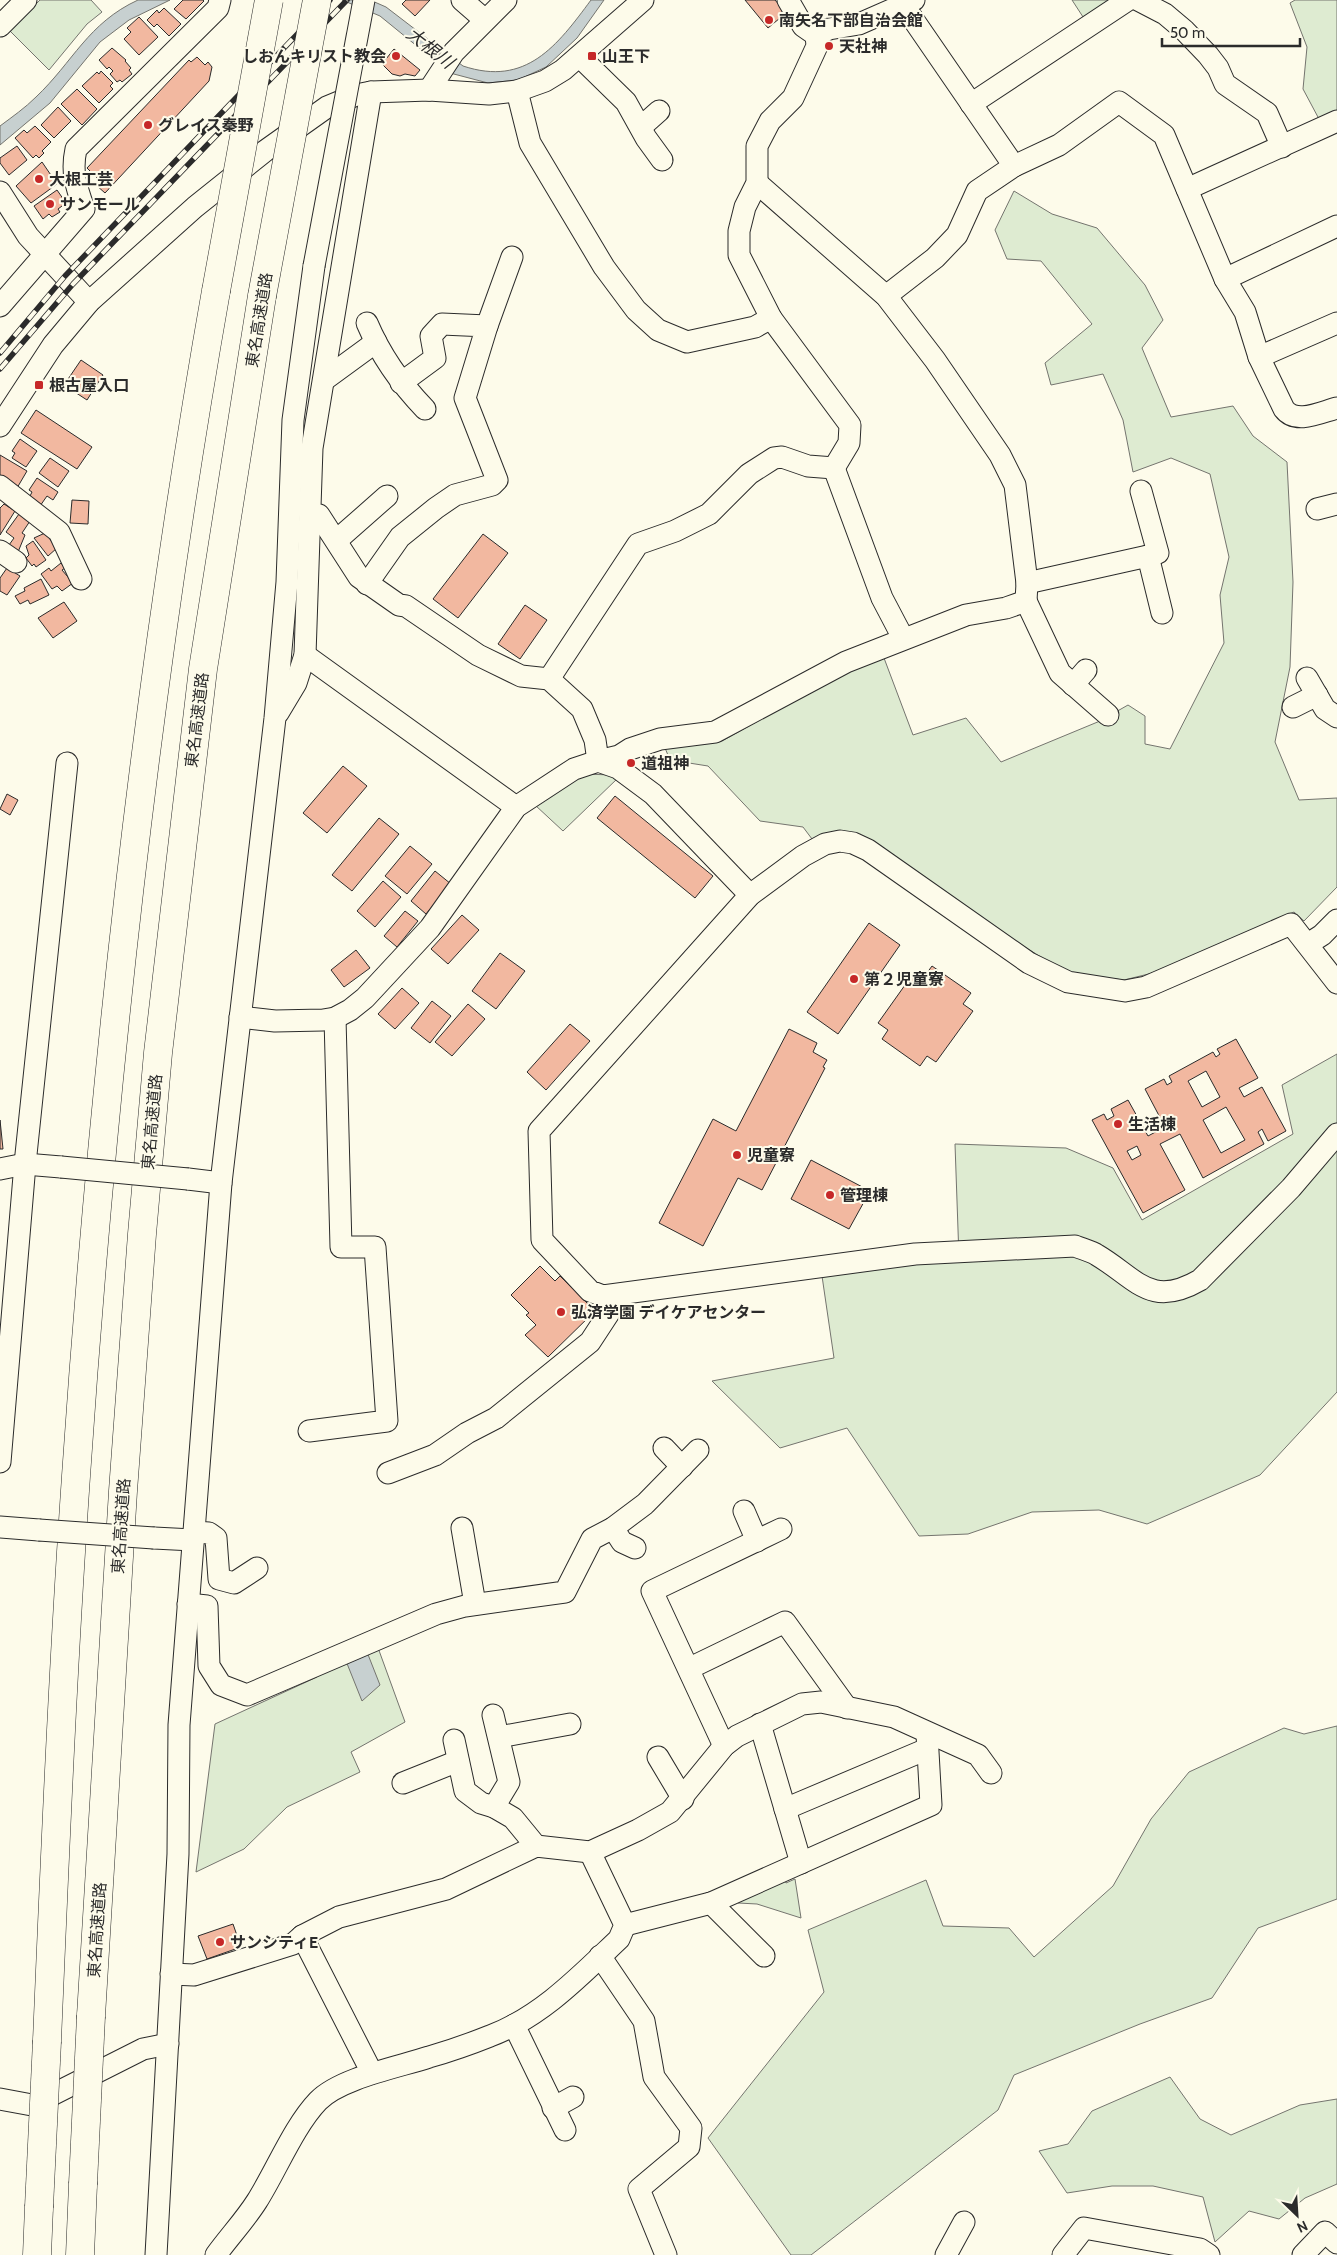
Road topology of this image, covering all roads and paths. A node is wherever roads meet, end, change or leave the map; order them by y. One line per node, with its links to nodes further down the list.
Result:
1 (26, 0): 14 (street)
2 (220, 0): 31 (street)
3 (269, 0): 131 (highway, bridge)
4 (317, 0): 132 (highway, 東名高速道路, bridge)
5 (364, 0): 65 (street, bridge)
6 (462, 0): 13 (street)
7 (506, 0): 13 (street)
8 (643, 0): 16 (street)
9 (788, 0): 15 (street)
10 (1128, 0): 20 (street)
11 (1138, 0): 24 (street)
12 (909, 3): 15 (street); 20 (street)
13 (485, 20): 17 (street)
14 (0, 26)
15 (816, 35): 27 (street)
16 (580, 57): 18 (street); 23 (street)
17 (434, 82): 18 (street); 19 (street)
18 (517, 91): 37 (street)
19 (371, 92): 35 (street); 43 (street)
20 (971, 104): 26 (street)
21 (659, 111): 23 (street)
22 (1337, 121): 24 (street)
23 (641, 127): 25 (street)
24 (1282, 147): 28 (street)
25 (662, 160)
26 (1014, 166): 28 (street); 34 (street)
27 (757, 183): 34 (street); 37 (street)
28 (1187, 189): 33 (street)
29 (0, 192): 31 (street)
30 (1337, 226): 33 (street)
31 (45, 253): 35 (street); 36 (street)
32 (512, 257): 40 (street)
33 (1225, 279): 42 (street)
34 (886, 296): 57 (street)
35 (89, 302): 47 (street)
36 (0, 306)
37 (771, 318): 48 (street)
38 (367, 323): 41 (street)
39 (1337, 323): 42 (street)
40 (487, 326): 44 (street); 56 (street)
41 (376, 342): 43 (street); 44 (street)
42 (1259, 357): 45 (street)
43 (324, 380): 52 (street)
44 (401, 383): 46 (street)
45 (1337, 408)
46 (424, 409)
47 (0, 426)
48 (834, 468): 59 (street); 61 (street)
49 (0, 486): 55 (street)
50 (1140, 491): 54 (street)
51 (387, 496): 53 (street)
52 (310, 515): 53 (street); 60 (street)
53 (337, 540): 56 (street)
54 (1148, 556): 57 (street); 58 (street)
55 (81, 580)
56 (367, 584): 61 (street)
57 (1027, 592): 59 (street); 63 (street)
58 (1162, 613)
59 (903, 638): 66 (street)
60 (305, 655): 65 (street); 68 (street)
61 (549, 680): 66 (street)
62 (1293, 707): 64 (street)
63 (1108, 715)
64 (1337, 717)
65 (275, 718): 73 (street)
66 (598, 762): 68 (street); 69 (street)
67 (67, 763): 76 (street)
68 (516, 807): 74 (street)
69 (750, 895): 71 (street); 79 (street)
70 (1337, 920): 71 (street)
71 (1308, 944): 72 (street)
72 (1337, 983)
73 (240, 1017): 74 (street); 78 (street)
74 (335, 1018): 80 (street)
75 (1337, 1134): 79 (street)
76 (25, 1164): 77 (street); 78 (street, bridge); 83 (street)
77 (0, 1169)
78 (221, 1183): 91 (street)
79 (603, 1296): 85 (street)
80 (309, 1431)
81 (664, 1448): 84 (street)
82 (698, 1450): 84 (street)
83 (0, 1462)
84 (682, 1467): 89 (street)
85 (388, 1473)
86 (744, 1511): 92 (street)
87 (0, 1527): 91 (street, bridge)
88 (462, 1528): 96 (street)
89 (613, 1528): 93 (street); 96 (street)
90 (781, 1529): 92 (street)
91 (194, 1536): 94 (street); 95 (street)
92 (757, 1541): 97 (street)
93 (635, 1548)
94 (256, 1568)
95 (188, 1604): 96 (street); 121 (street)
96 (475, 1604)
97 (690, 1668): 98 (street); 105 (street)
98 (847, 1708): 101 (street); 104 (street)
99 (493, 1715): 102 (street)
100 (570, 1724): 102 (street)
101 (760, 1724): 105 (street); 112 (street)
102 (499, 1738): 111 (street)
103 (454, 1740): 107 (street)
104 (927, 1741): 108 (street); 112 (street); 115 (street)
105 (724, 1746): 110 (street)
106 (658, 1757): 110 (street)
107 (458, 1761): 109 (street); 111 (street)
108 (991, 1773)
109 (403, 1782)
110 (684, 1798): 114 (street)
111 (494, 1807): 113 (street)
112 (785, 1809): 115 (street)
113 (536, 1846): 114 (street); 118 (street)
114 (590, 1852): 117 (street)
115 (801, 1863): 116 (street)
116 (711, 1903): 117 (street); 120 (street)
117 (625, 1925): 119 (street)
118 (302, 1936): 121 (street); 124 (street)
119 (600, 1956): 122 (street); 135 (street)
120 (764, 1956)
121 (171, 1974): 123 (street)
122 (514, 2025): 124 (street); 127 (street)
123 (168, 2044): 126 (street); 133 (street)
124 (372, 2073): 134 (street)
125 (573, 2097): 127 (street)
126 (0, 2099)
127 (553, 2108): 128 (street)
128 (565, 2130)
129 (964, 2222): 136 (street)
130 (1337, 2244): 139 (street)
131 (36, 2255)
132 (80, 2255)
133 (156, 2255)
134 (216, 2255)
135 (666, 2255)
136 (946, 2255)
137 (1063, 2255): 138 (street)
138 (1209, 2255)
139 (1303, 2255)

